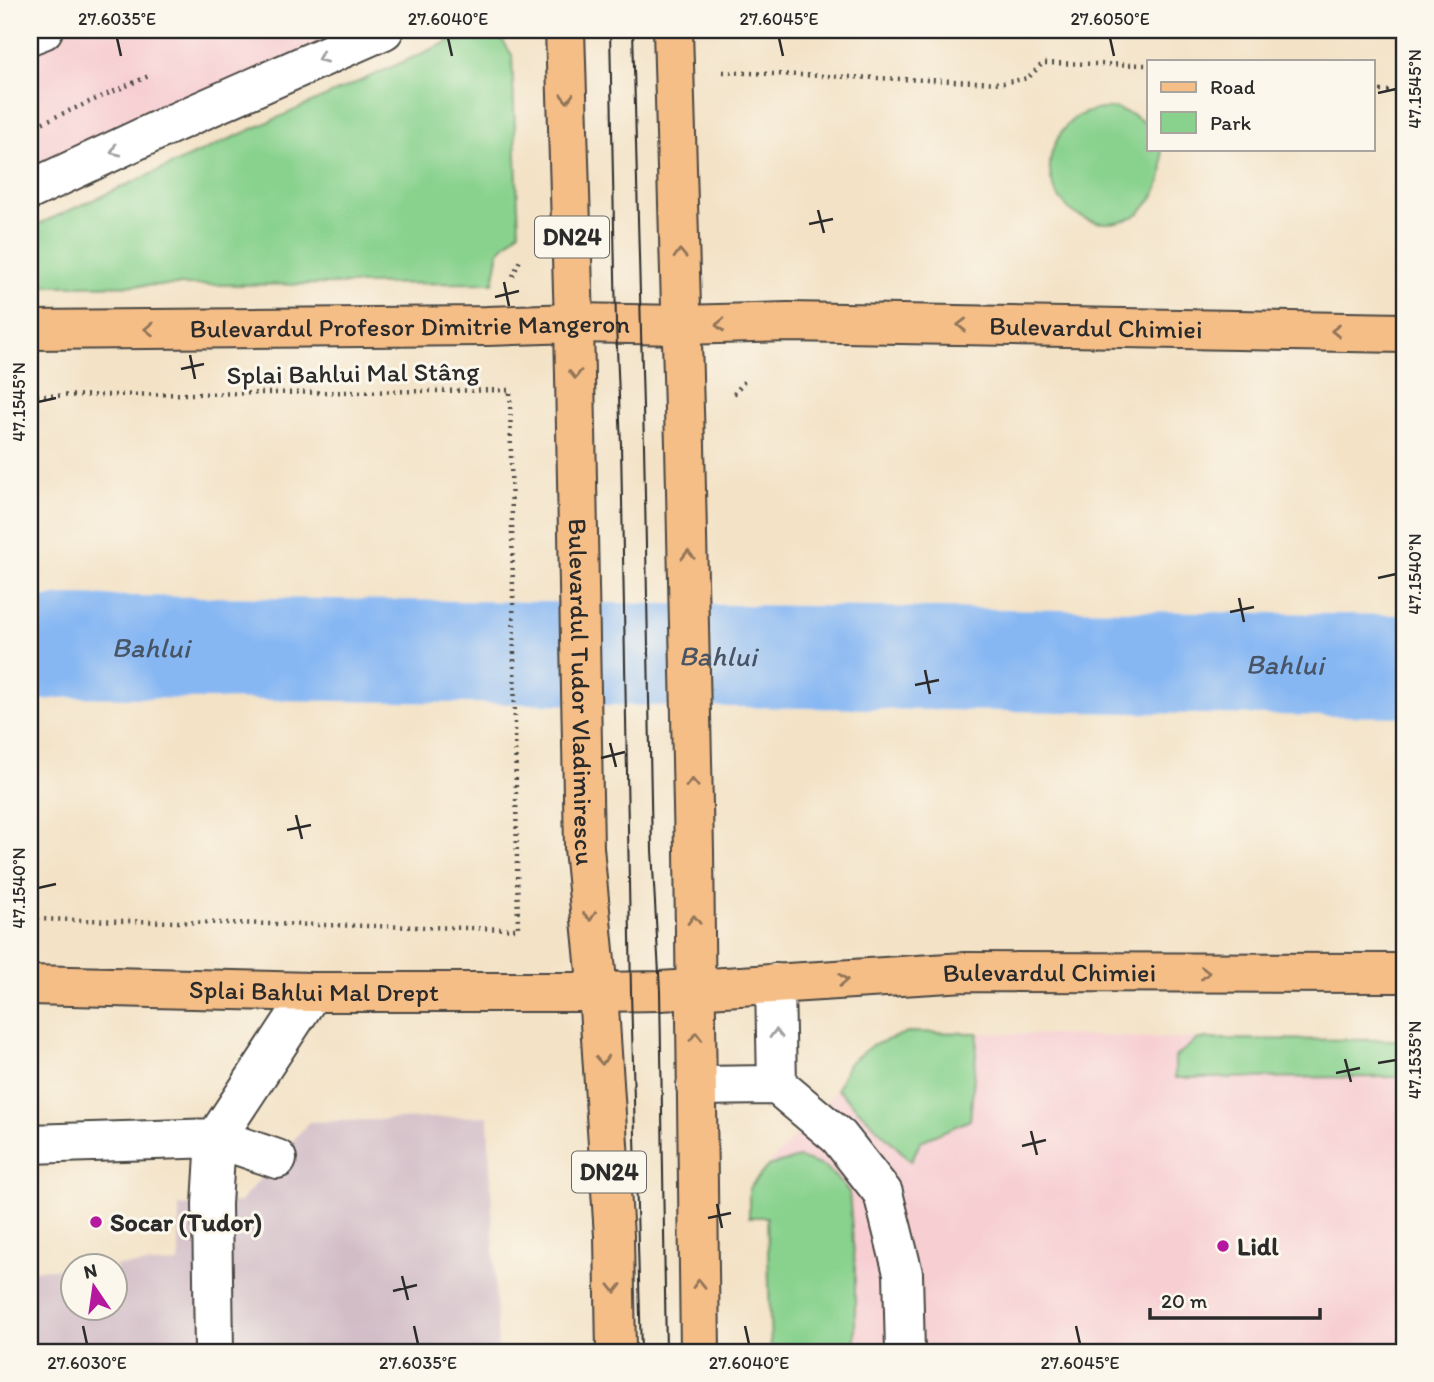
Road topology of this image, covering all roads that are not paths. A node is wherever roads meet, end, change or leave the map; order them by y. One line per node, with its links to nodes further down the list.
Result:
1 (43, 30): 5 (street)
2 (384, 30): 6 (street, one-way to 6)
3 (565, 30): 8 (main road, Bulevardul Tudor Vladimirescu / DN24, one-way to 8)
4 (673, 30): 9 (main road, one-way to 4)
5 (30, 36)
6 (30, 190)
7 (788, 322): 9 (main road, Bulevardul Profesor Dimitrie Mangeron, one-way to 9); 11 (main road, Bulevardul Chimiei, one-way to 7)
8 (574, 323): 9 (main road, Bulevardul Profesor Dimitrie Mangeron); 10 (main road, Bulevardul Profesor Dimitrie Mangeron, one-way to 10); 17 (main road, Bulevardul Tudor Vladimirescu / DN24, one-way to 17)
9 (682, 326): 15 (main road, one-way to 9)
10 (30, 330)
11 (1404, 332)
12 (1404, 973): 13 (main road, Bulevardul Chimiei, one-way to 12)
13 (775, 983): 15 (main road, Bulevardul Chimiei); 18 (street, one-way to 13)
14 (30, 985): 16 (main road, Splai Bahlui Mal Drept)
15 (695, 988): 17 (main road, Splai Bahlui Mal Drept); 19 (main road, one-way to 15)
16 (312, 992): 17 (main road, Splai Bahlui Mal Drept); 20 (street)
17 (598, 992): 24 (main road, Bulevardul Tudor Vladimirescu / DN24, one-way to 24)
18 (777, 1085): 19 (street); 26 (street)
19 (696, 1086): 25 (main road, one-way to 19)
20 (216, 1138): 21 (street); 22 (street); 23 (street)
21 (30, 1144)
22 (277, 1158)
23 (214, 1352)
24 (616, 1352)
25 (700, 1352)
26 (905, 1352)

